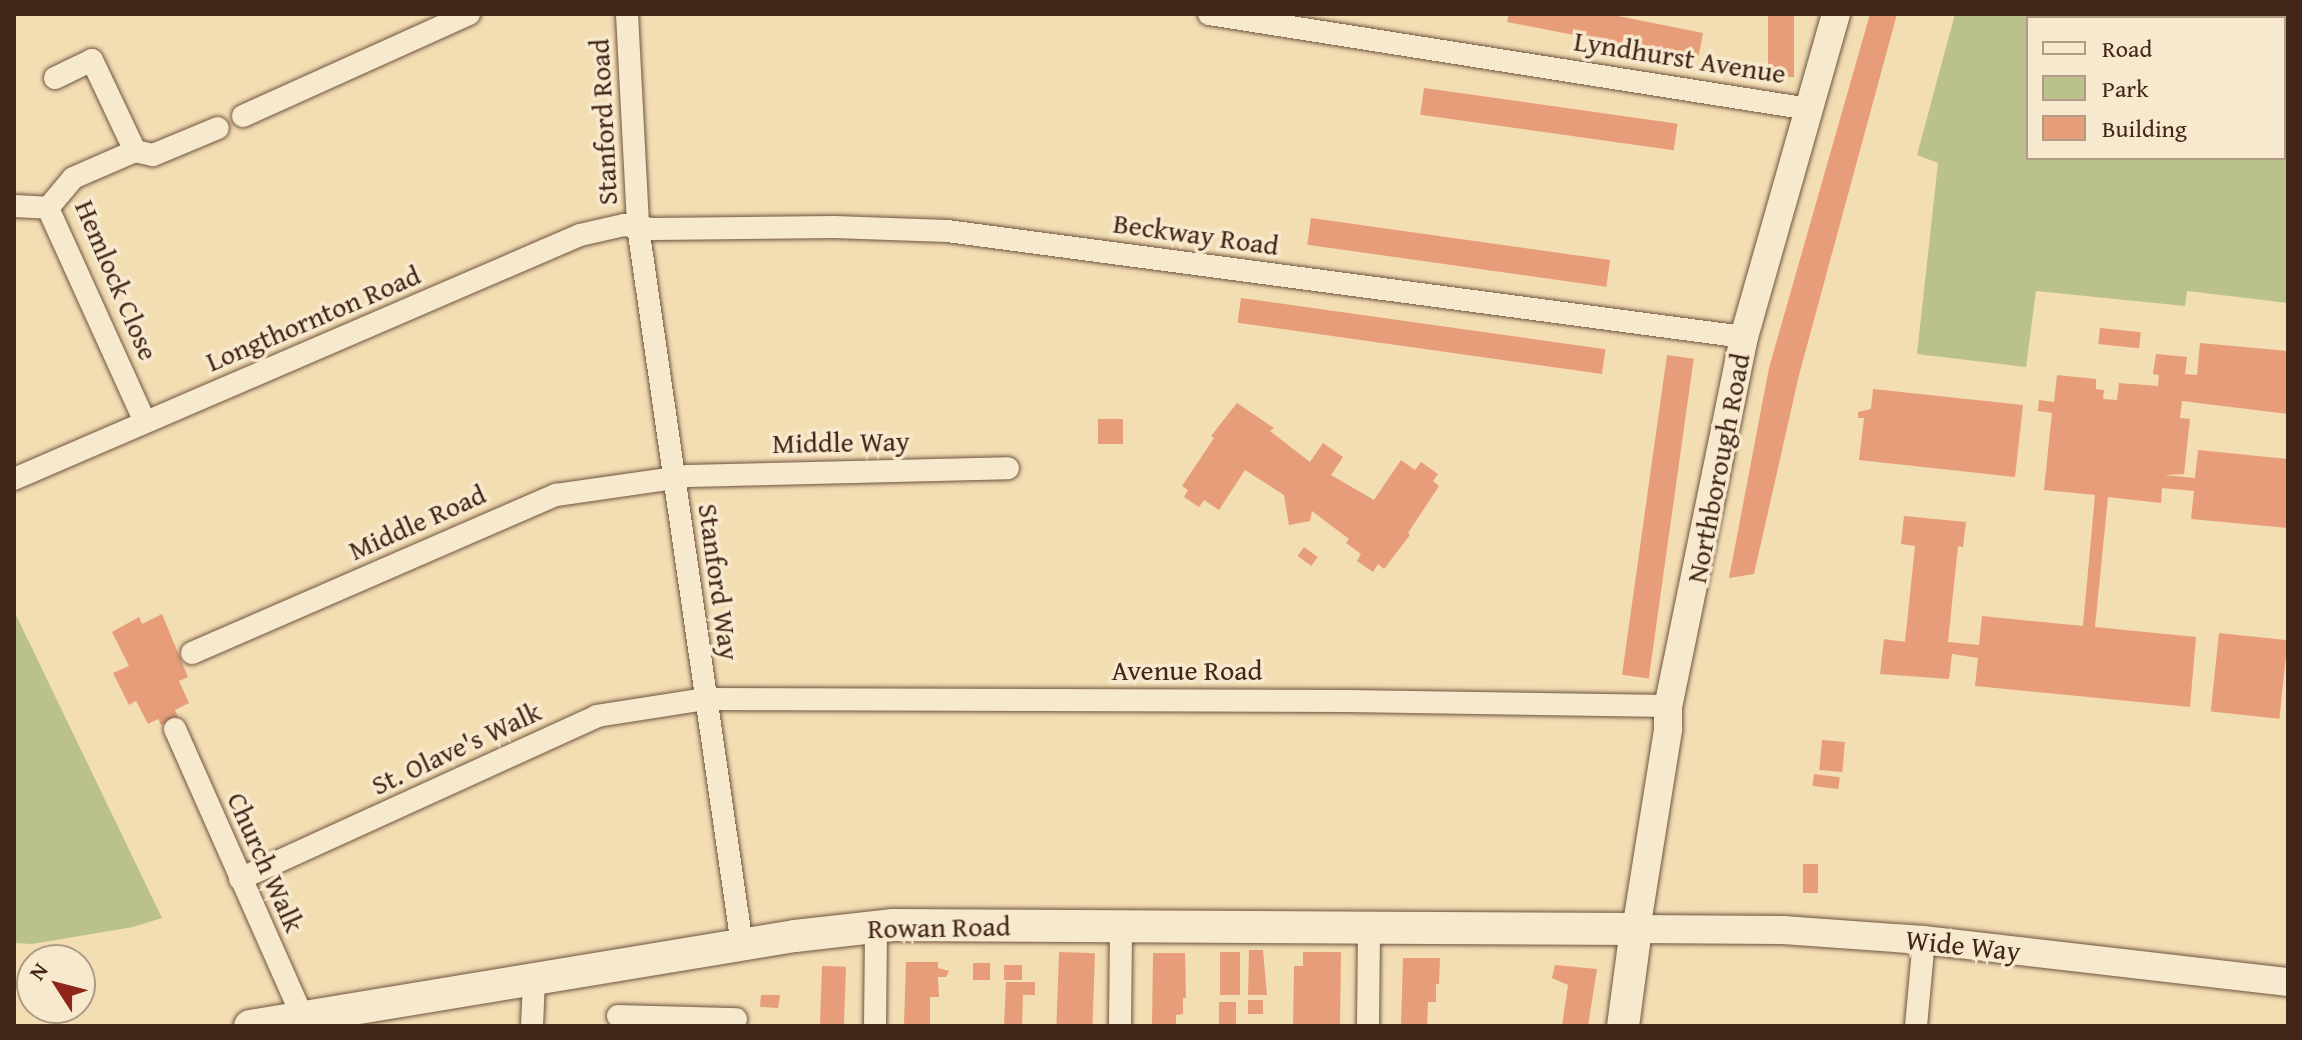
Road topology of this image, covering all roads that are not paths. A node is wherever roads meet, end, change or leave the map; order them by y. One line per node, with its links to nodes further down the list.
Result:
1 (469, 14): 7 (street)
2 (627, 14): 12 (street, Stanford Road)
3 (1209, 14): 6 (street, Lyndhurst Avenue)
4 (1836, 14): 6 (street, Northborough Road)
5 (55, 78): 9 (street)
6 (1809, 109): 13 (street, Northborough Road)
7 (243, 116)
8 (218, 128): 9 (street, Hemlock Close)
9 (135, 151): 11 (street, Hemlock Close)
10 (14, 206): 11 (street)
11 (48, 208): 14 (street, Hemlock Close)
12 (638, 227): 13 (street, Beckway Road); 14 (street, Longthornton Road); 17 (street, Stanford Way)
13 (1744, 337): 20 (street, Northborough Road)
14 (145, 422): 16 (street, Longthornton Road)
15 (1008, 468): 17 (street, Middle Way)
16 (14, 479)
17 (675, 479): 18 (street, Middle Road); 19 (street, Stanford Way)
18 (192, 653)
19 (705, 699): 20 (street, Avenue Road); 22 (street, St. Olave's Walk); 28 (street, Stanford Way)
20 (1668, 706): 26 (street, Northborough Road)
21 (175, 729): 22 (street, Church Walk)
22 (240, 879): 32 (street, Church Walk)
23 (876, 926): 24 (main road, Rowan Road); 28 (main road, Rowan Road); 37 (street)
24 (1121, 927): 25 (main road, Rowan Road); 38 (street)
25 (1369, 928): 26 (main road, Rowan Road); 39 (street)
26 (1636, 929): 27 (street, Wide Way); 40 (main road)
27 (1924, 940): 30 (street, Wide Way); 41 (street)
28 (742, 945): 29 (main road, Rowan Road)
29 (534, 980): 32 (main road, Rowan Road); 36 (street)
30 (2288, 982)
31 (618, 1016): 34 (street)
32 (303, 1018): 35 (main road, Rowan Road)
33 (736, 1019): 34 (street)
34 (663, 1022)
35 (250, 1026)
36 (532, 1026)
37 (875, 1026)
38 (1120, 1026)
39 (1368, 1026)
40 (1623, 1026)
41 (1916, 1026)

